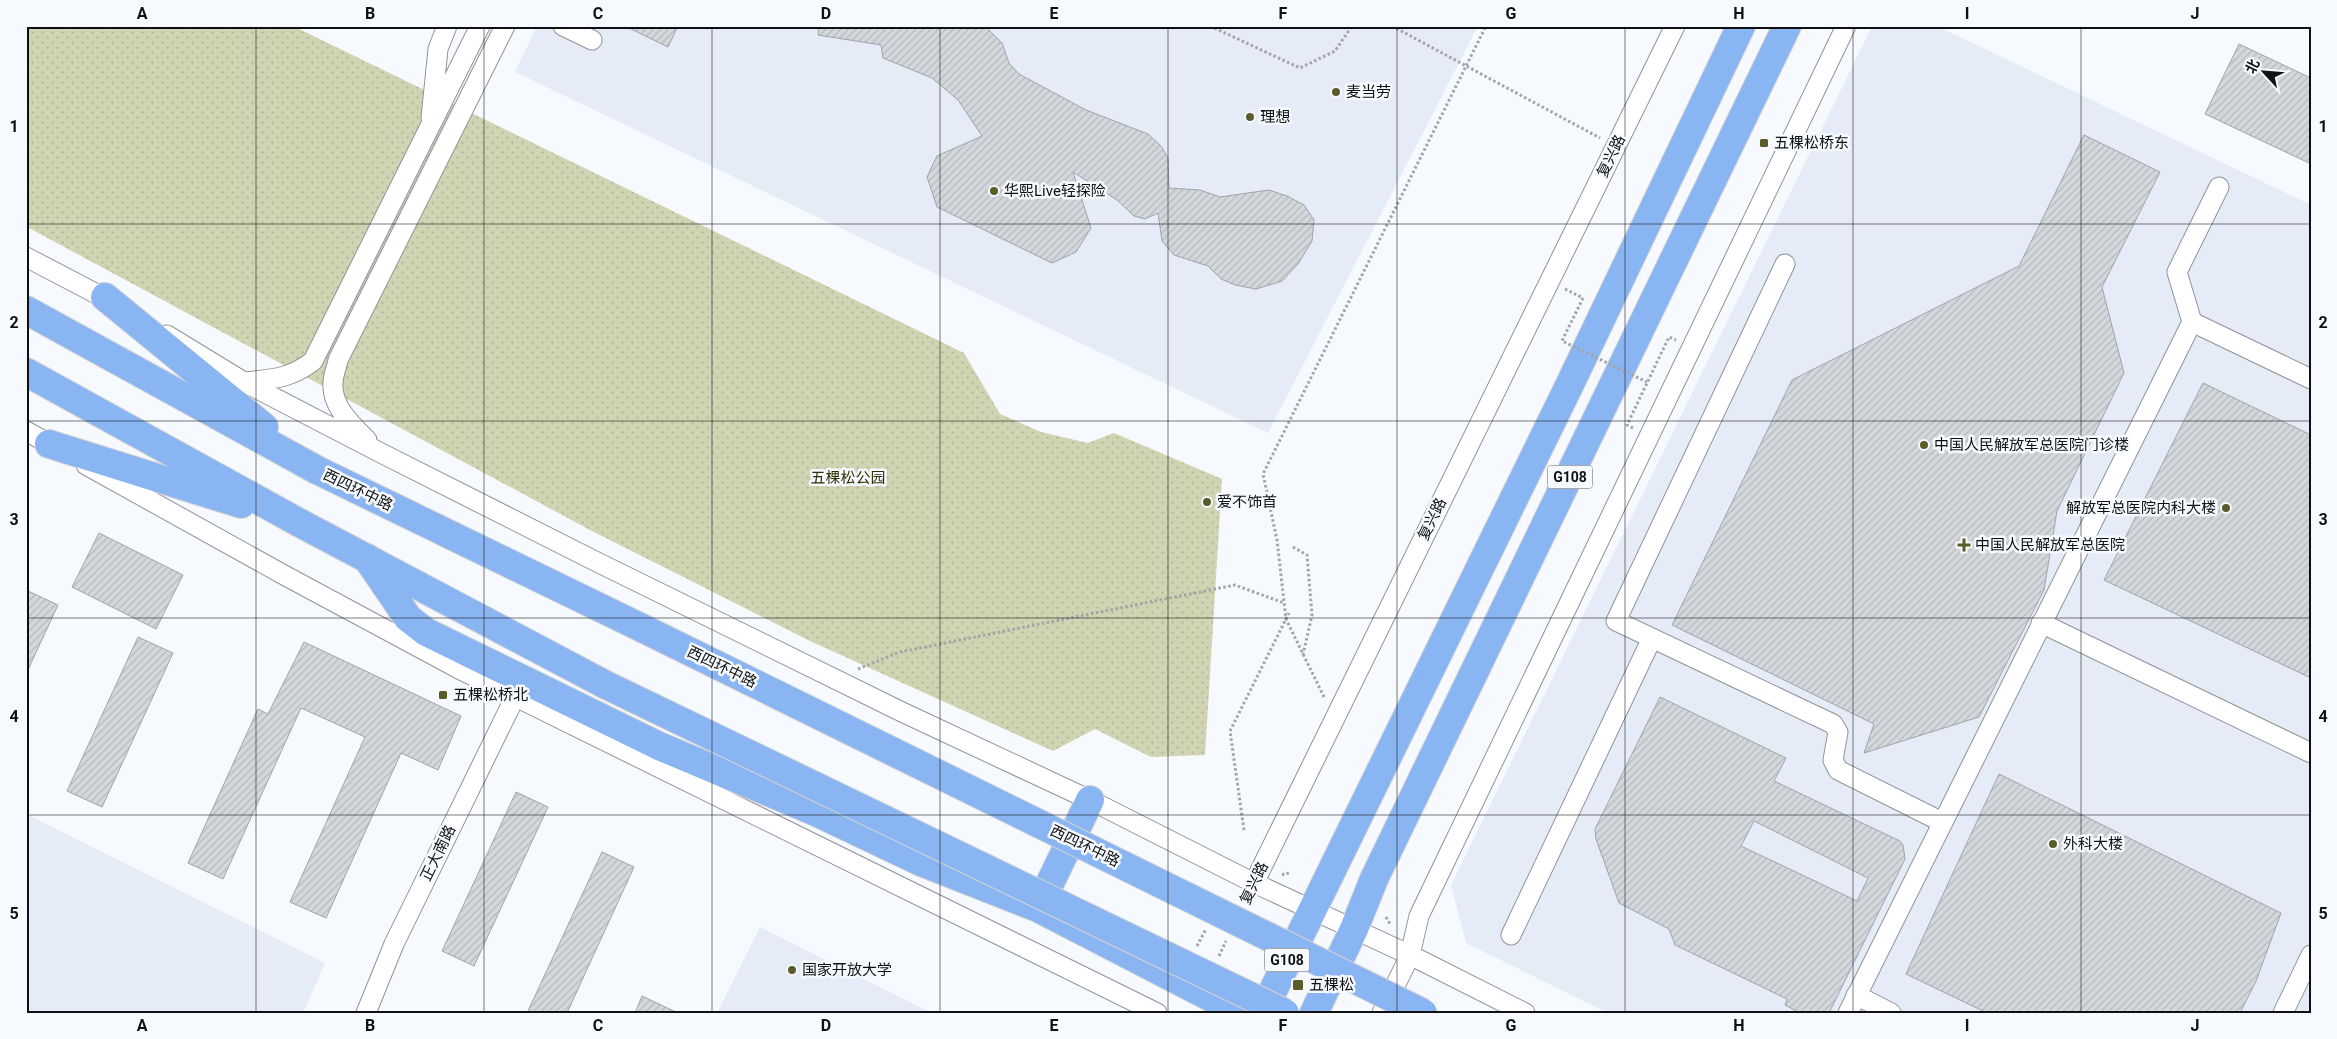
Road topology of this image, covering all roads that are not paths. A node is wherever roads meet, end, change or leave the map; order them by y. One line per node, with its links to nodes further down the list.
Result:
1 (447, 26): 10 (street)
2 (480, 26): 10 (street)
3 (505, 26): 21 (street)
4 (563, 26): 9 (street)
5 (1675, 26): 31 (street, 复兴路)
6 (1740, 26): 33 (highway, G108)
7 (1787, 26): 34 (highway, G108)
8 (1846, 26): 37 (street)
9 (592, 40)
10 (430, 130): 19 (street)
11 (2218, 187): 16 (street)
12 (26, 257): 14 (street)
13 (1785, 264): 26 (street)
14 (105, 297): 19 (street); 22 (highway)
15 (26, 310): 22 (highway, 西四环中路)
16 (2192, 322): 18 (street); 25 (street)
17 (26, 372): 23 (highway)
18 (2311, 379)
19 (244, 382): 21 (street)
20 (38, 437): 23 (highway); 27 (street)
21 (380, 453): 29 (street)
22 (317, 470): 46 (highway, 西四环中路, bridge)
23 (298, 522): 24 (highway)
24 (367, 558): 32 (highway); 43 (highway, bridge)
25 (2041, 623): 28 (street); 30 (street)
26 (1652, 638): 30 (street); 35 (street)
27 (516, 695): 39 (street, 正大南路); 40 (street)
28 (2311, 753)
29 (1090, 800): 31 (street); 32 (highway)
30 (1942, 822): 38 (street)
31 (1254, 883): 33 (street)
32 (1038, 908): 41 (highway)
33 (1312, 908): 34 (street); 42 (highway, G108)
34 (1354, 928): 37 (street); 44 (highway, G108)
35 (1511, 935)
36 (2311, 954): 50 (street)
37 (1410, 955): 45 (street); 47 (street)
38 (1856, 996): 48 (street); 49 (street)
39 (366, 1013)
40 (1157, 1013)
41 (1242, 1013)
42 (1262, 1013)
43 (1285, 1013)
44 (1314, 1013)
45 (1382, 1013)
46 (1424, 1013)
47 (1525, 1013)
48 (1848, 1013)
49 (1891, 1013)
50 (2283, 1013)

